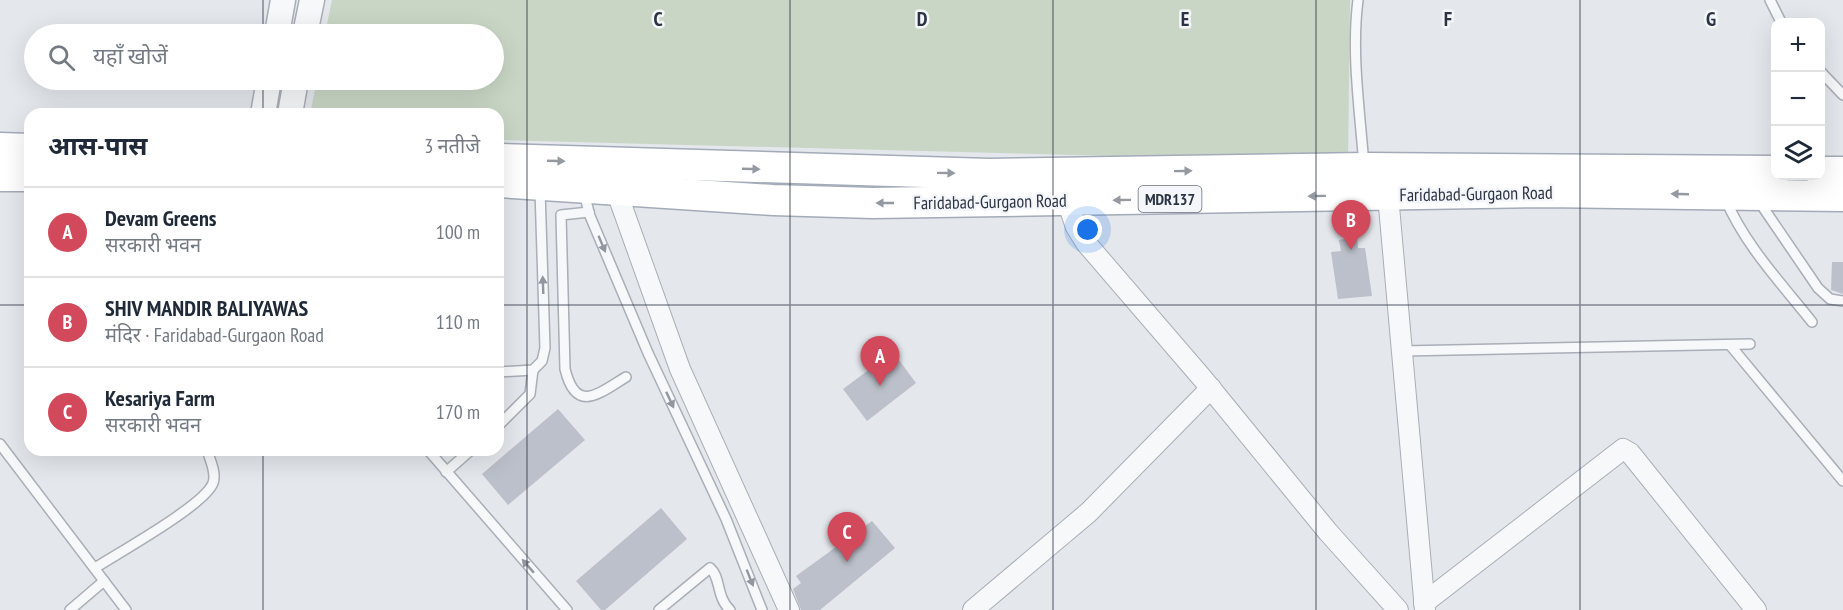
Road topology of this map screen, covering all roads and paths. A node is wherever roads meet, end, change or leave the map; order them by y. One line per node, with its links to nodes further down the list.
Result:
1 (283, 0): 6 (street)
2 (312, 0): 7 (street)
3 (1358, 0): 22 (lane)
4 (1770, 0): 5 (lane)
5 (1779, 18)
6 (279, 24)
7 (307, 24)
8 (1822, 72): 11 (lane)
9 (267, 90): 12 (street)
10 (294, 90): 13 (street)
11 (1843, 95)
12 (264, 108)
13 (291, 108)
14 (0, 148): 15 (main road)
15 (24, 148)
16 (504, 159): 22 (main road, Faridabad-Gurgaon Road / MDR137, one-way to 22)
17 (1771, 171): 22 (main road, Faridabad-Gurgaon Road / MDR137)
18 (1825, 172): 19 (main road)
19 (1843, 172)
20 (0, 176): 21 (main road)
21 (24, 176)
22 (1380, 177): 26 (main road, Faridabad-Gurgaon Road / MDR137, one-way to 22); 30 (main road, Faridabad-Gurgaon Road / MDR137, one-way to 30); 35 (street)
23 (504, 182): 24 (main road, Faridabad-Gurgaon Road / MDR137)
24 (540, 184): 29 (main road, Faridabad-Gurgaon Road / MDR137); 36 (lane, one-way to 24)
25 (616, 190): 29 (main road, Faridabad-Gurgaon Road / MDR137); 30 (main road, Faridabad-Gurgaon Road / MDR137, one-way to 25); 56 (street)
26 (1724, 196): 27 (main road, Faridabad-Gurgaon Road / MDR137); 32 (lane)
27 (1755, 196): 28 (main road, Faridabad-Gurgaon Road / MDR137); 31 (lane)
28 (1843, 196)
29 (586, 200): 38 (lane); 55 (lane, one-way to 55)
30 (1067, 201): 39 (street)
31 (1843, 301)
32 (1812, 322)
33 (1750, 344): 34 (lane)
34 (1730, 345): 35 (lane); 46 (lane)
35 (1402, 351): 49 (street)
36 (533, 370): 37 (lane); 40 (lane)
37 (504, 372)
38 (626, 377)
39 (1211, 388): 57 (street); 58 (street)
40 (504, 420)
41 (0, 444): 47 (lane)
42 (209, 456): 47 (lane)
43 (433, 456): 45 (lane)
44 (464, 456): 45 (lane)
45 (446, 472): 52 (lane, one-way to 45)
46 (1843, 481)
47 (95, 568): 48 (lane)
48 (104, 581): 50 (lane); 51 (lane)
49 (1424, 606): 59 (street)
50 (70, 610)
51 (126, 610)
52 (567, 610)
53 (659, 610): 54 (lane)
54 (730, 610)
55 (762, 610)
56 (789, 610)
57 (973, 610)
58 (1398, 610)
59 (1756, 610)

